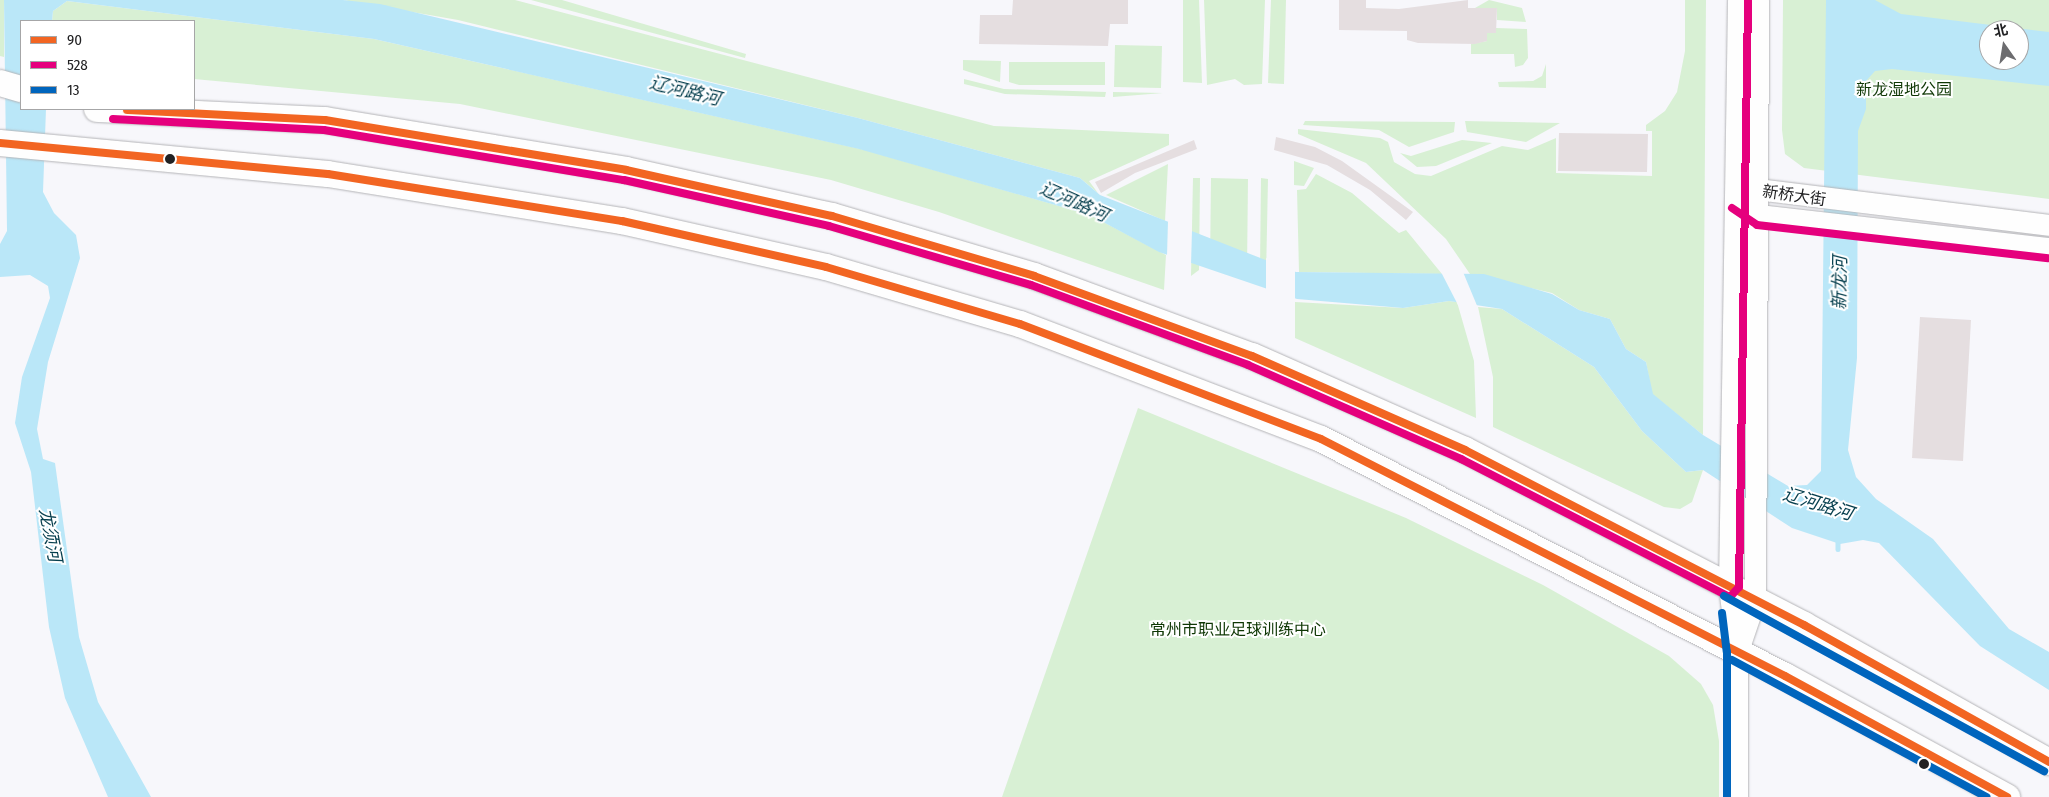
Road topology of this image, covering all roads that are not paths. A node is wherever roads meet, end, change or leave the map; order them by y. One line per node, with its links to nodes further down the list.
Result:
1 (1738, 0): 10 (street)
2 (1758, 0): 9 (street)
3 (0, 83): 4 (main road)
4 (20, 89)
5 (0, 103): 6 (main road)
6 (20, 104)
7 (130, 110): 14 (main road)
8 (1, 150): 16 (main road)
9 (1757, 189): 10 (street, 新桥大街); 11 (street); 12 (street, 新桥大街)
10 (1738, 200): 11 (street, 新桥大街); 14 (street)
11 (1758, 215): 13 (street, 新桥大街); 15 (street)
12 (2049, 225)
13 (2049, 248)
14 (1729, 587): 15 (main road); 16 (street)
15 (1756, 600): 16 (street); 17 (main road)
16 (1737, 651): 18 (street); 19 (main road)
17 (2049, 762)
18 (1737, 797)
19 (2007, 797)

